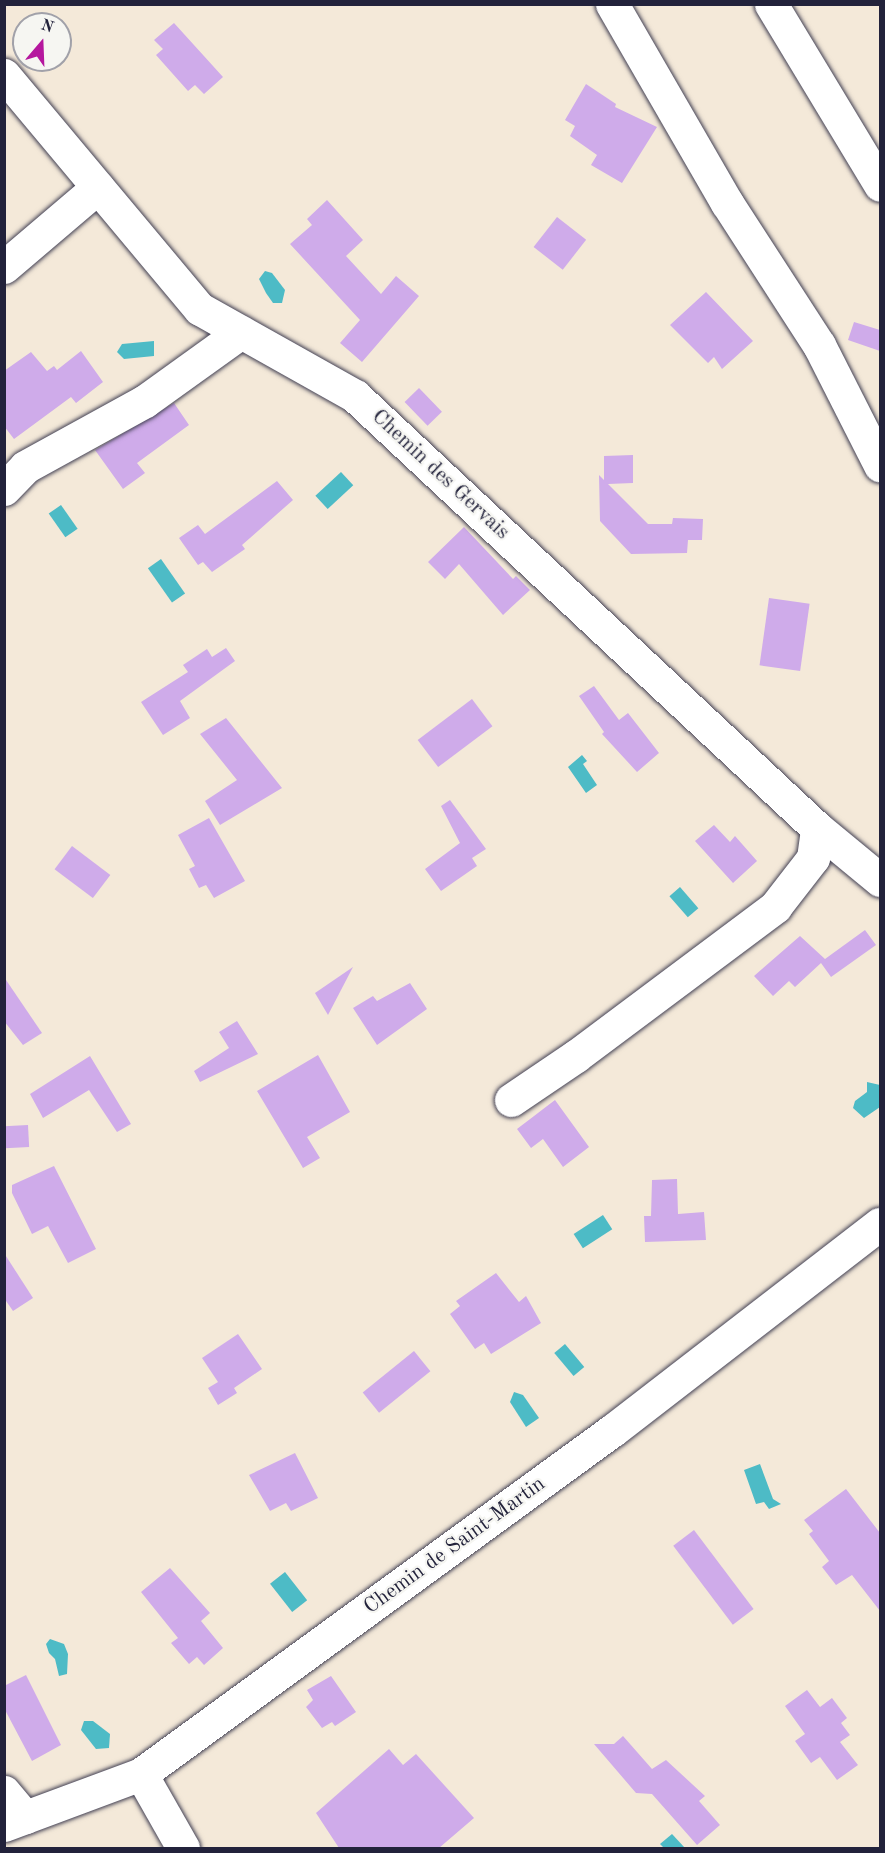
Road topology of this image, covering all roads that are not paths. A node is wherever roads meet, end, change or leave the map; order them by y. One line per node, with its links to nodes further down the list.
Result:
1 (612, 4): 8 (street)
2 (771, 4): 4 (street)
3 (4, 75): 5 (street, Chemin des Gervais)
4 (880, 185)
5 (98, 187): 6 (street); 7 (street, Chemin des Gervais)
6 (4, 267)
7 (241, 332): 9 (street); 10 (street, Chemin des Gervais)
8 (880, 465)
9 (4, 489)
10 (817, 828): 11 (street, Chemin des Gervais); 12 (street)
11 (880, 880)
12 (511, 1100)
13 (880, 1224): 14 (street, Chemin de Saint-Martin)
14 (141, 1774): 16 (street, Chemin de Saint-Martin); 17 (street)
15 (4, 1792): 16 (street)
16 (15, 1821)
17 (183, 1848)

